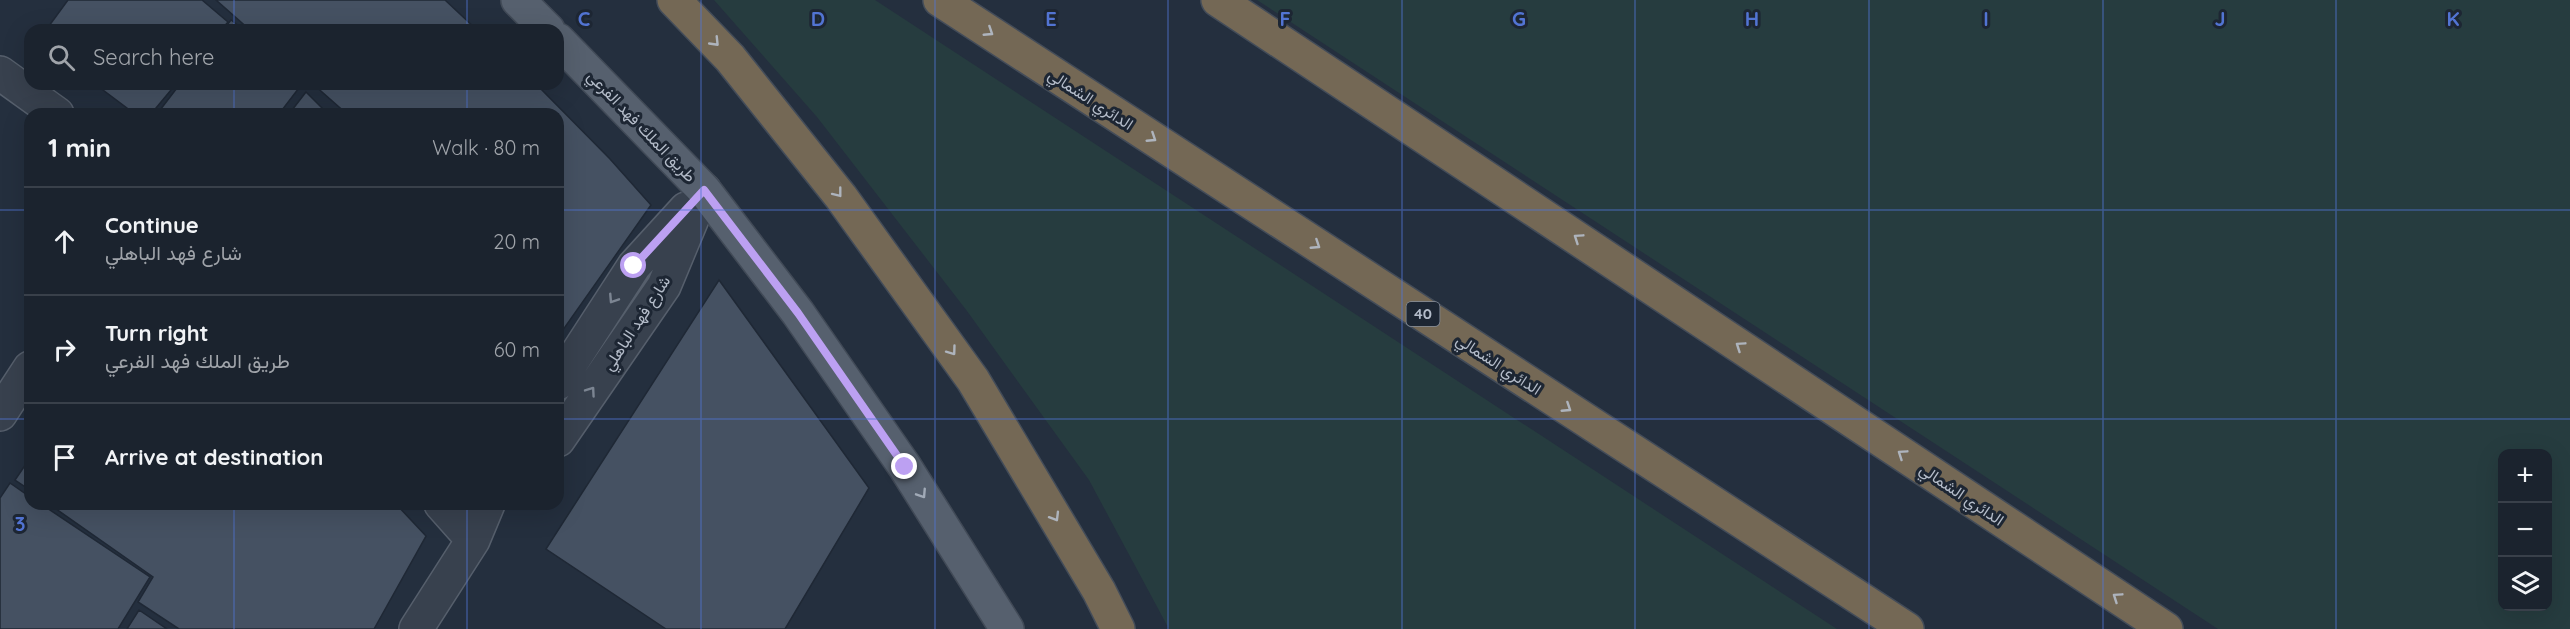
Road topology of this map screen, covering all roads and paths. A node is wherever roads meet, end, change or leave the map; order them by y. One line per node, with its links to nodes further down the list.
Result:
1 (518, 0): 5 (main road)
2 (674, 0): 20 (highway, one-way to 20)
3 (940, 0): 21 (highway, الدائري الشمالي / 40, one-way to 21)
4 (1218, 0): 22 (highway, الدائري الشمالي, one-way to 4)
5 (542, 24)
6 (564, 46): 9 (main road, طريق الملك فهد الفرعي)
7 (0, 73): 8 (street)
8 (49, 108)
9 (704, 190): 10 (street, شارع فهد الباهلي, one-way to 10); 13 (street, شارع فهد الباهلي, one-way to 9); 18 (main road, طريق الملك فهد الفرعي, one-way to 18)
10 (564, 374)
11 (24, 377): 12 (street)
12 (0, 414)
13 (564, 431)
14 (446, 510): 17 (street)
15 (486, 510): 17 (street)
16 (501, 510): 17 (street)
17 (473, 540): 19 (street)
18 (1003, 626)
19 (416, 629)
20 (1118, 629)
21 (1906, 629)
22 (2166, 629)

